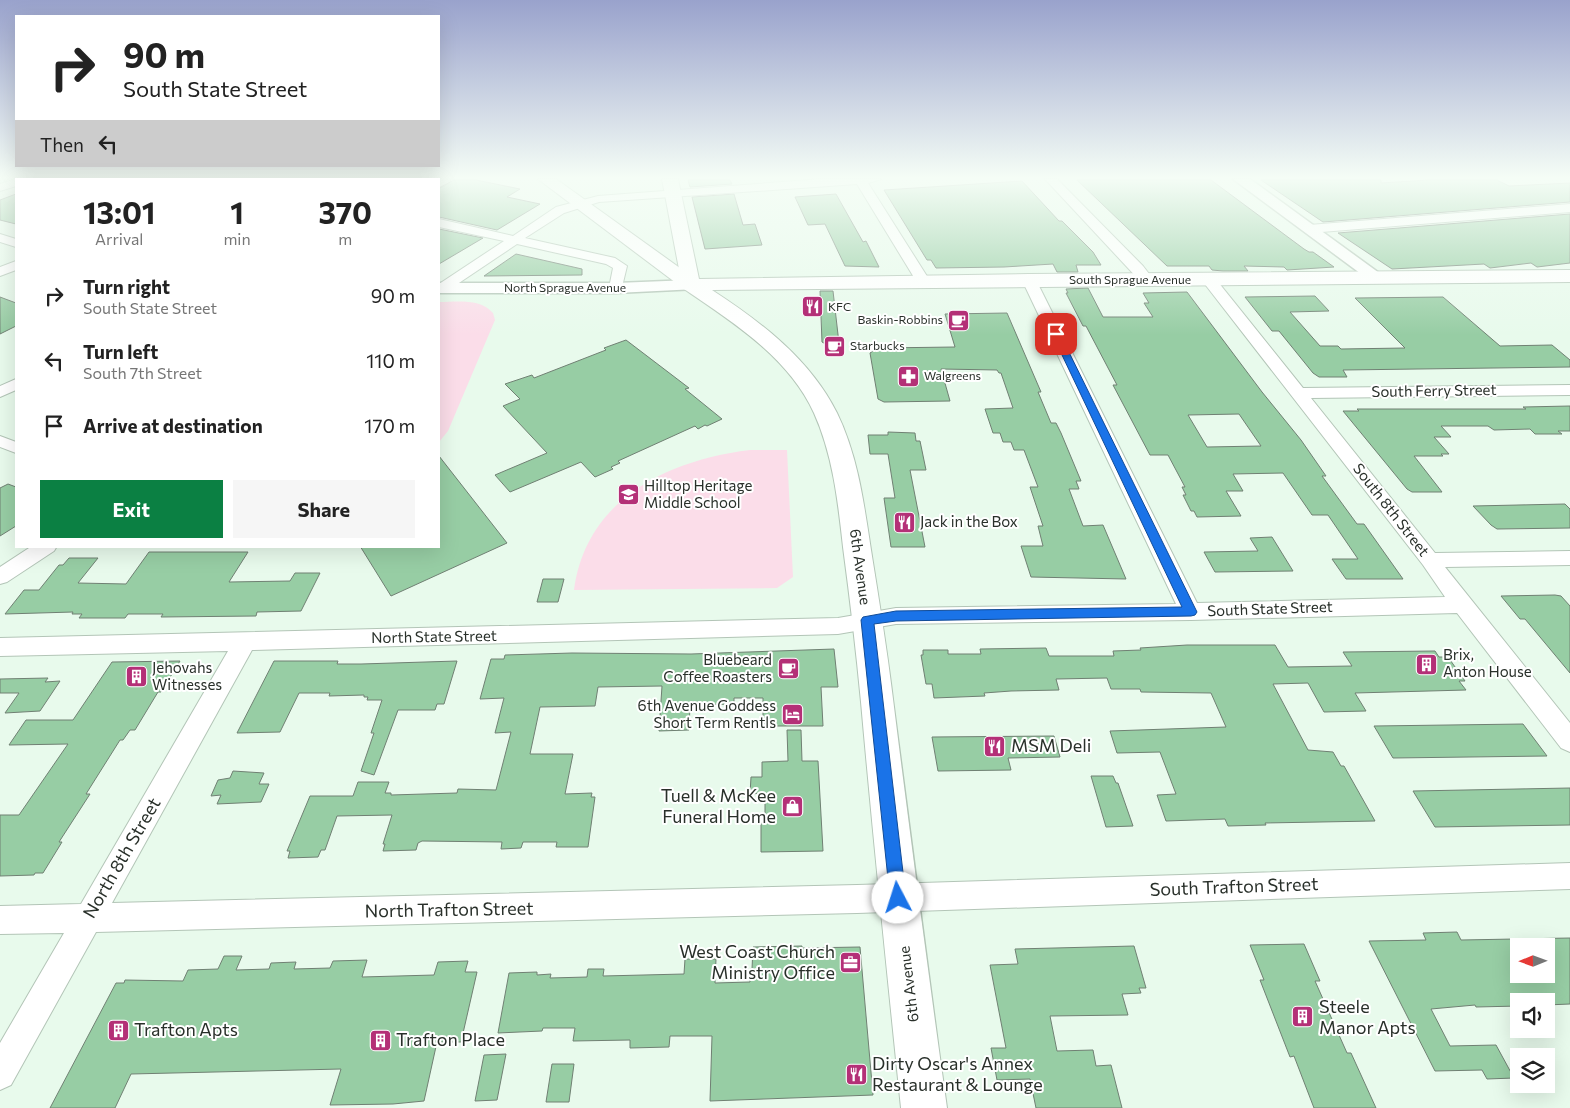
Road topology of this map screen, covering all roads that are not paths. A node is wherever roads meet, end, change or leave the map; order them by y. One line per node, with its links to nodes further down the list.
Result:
1 (473, 231): 9 (street)
2 (529, 231): 9 (street)
3 (616, 231): 20 (main road, 6th Avenue)
4 (680, 231): 20 (main road)
5 (892, 231): 18 (street)
6 (1100, 231): 15 (street)
7 (1311, 231): 14 (street)
8 (0, 238): 10 (street)
9 (515, 240): 21 (street); 22 (street)
10 (15, 243)
11 (15, 265): 12 (street)
12 (0, 272)
13 (1570, 276): 14 (main road, South Sprague Avenue)
14 (1378, 278): 17 (main road, South Sprague Avenue)
15 (1146, 279): 16 (main road, South Sprague Avenue); 17 (main road, South Sprague Avenue)
16 (1029, 280): 18 (main road, South Sprague Avenue); 35 (street)
17 (1210, 280): 27 (street, South 8th Street)
18 (923, 281): 19 (main road, South Sprague Avenue)
19 (764, 284): 20 (main road, South Sprague Avenue); 23 (main road)
20 (691, 285): 22 (street, North Sprague Avenue); 23 (main road, 6th Avenue)
21 (440, 288): 22 (street, North Sprague Avenue)
22 (616, 288)
23 (739, 317): 36 (main road, 6th Avenue)
24 (15, 384): 26 (street)
25 (1570, 390): 27 (street, South Ferry Street)
26 (0, 392)
27 (1299, 393): 32 (street, South 8th Street)
28 (0, 441): 29 (street)
29 (15, 448)
30 (44, 548): 33 (street)
31 (1570, 558): 32 (street)
32 (1430, 560): 34 (street, South 8th Street)
33 (0, 577)
34 (1463, 604): 35 (street, South State Street); 39 (street, South 8th Street)
35 (1191, 612): 36 (street, South State Street)
36 (867, 620): 37 (street, North State Street); 41 (main road, 6th Avenue)
37 (245, 642): 38 (street, North State Street); 42 (street, North 8th Street)
38 (0, 646)
39 (1570, 741)
40 (1570, 876): 41 (street, South Trafton Street)
41 (898, 898): 42 (street, North Trafton Street); 45 (main road, 6th Avenue)
42 (88, 919): 43 (street, North Trafton Street); 44 (street, North 8th Street)
43 (0, 920)
44 (0, 1074)
45 (924, 1108)

